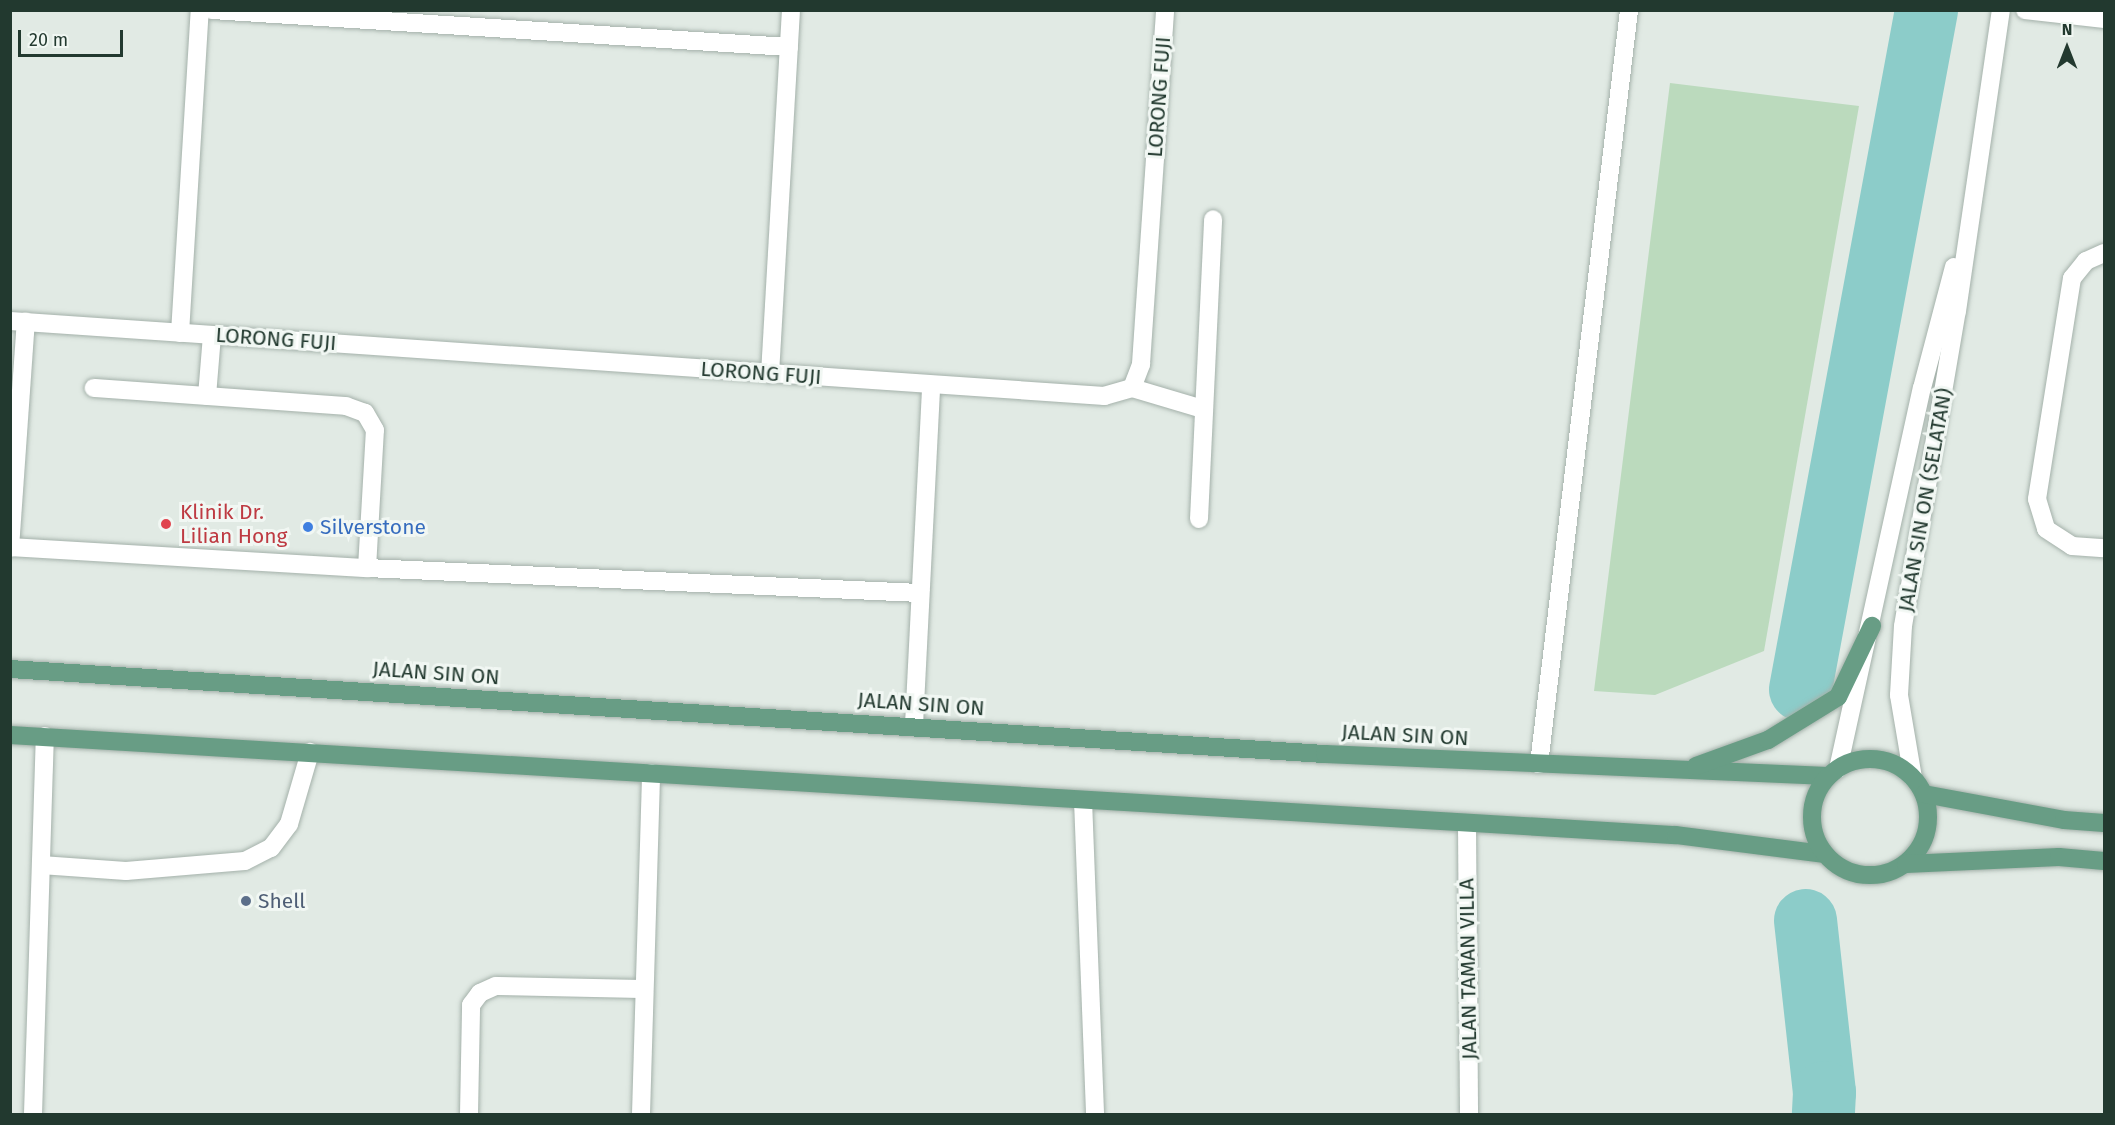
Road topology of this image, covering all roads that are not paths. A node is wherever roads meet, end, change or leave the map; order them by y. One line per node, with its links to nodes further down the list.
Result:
1 (200, 10): 14 (street)
2 (212, 10): 9 (street)
3 (791, 10): 9 (street)
4 (1165, 10): 19 (street, LORONG FUJI)
5 (1629, 10): 33 (street)
6 (2001, 10): 11 (street, JALAN SIN ON (SELATAN))
7 (2025, 10): 8 (street)
8 (2104, 19)
9 (789, 47): 16 (street)
10 (1213, 219): 21 (street)
11 (1968, 223): 27 (street, JALAN SIN ON (SELATAN)); 37 (street, JALAN SIN ON (SELATAN))
12 (2104, 252): 24 (street)
13 (18, 322): 14 (street, LORONG FUJI); 23 (street)
14 (180, 333): 15 (street, LORONG FUJI)
15 (212, 335): 16 (street, LORONG FUJI); 20 (street)
16 (770, 374): 17 (street, LORONG FUJI)
17 (930, 385): 19 (street, LORONG FUJI); 26 (street)
18 (94, 388): 20 (street)
19 (1132, 388): 21 (street)
20 (207, 396): 25 (street)
21 (1203, 410): 22 (street)
22 (1199, 519)
23 (11, 548): 25 (street)
24 (2104, 548)
25 (367, 568): 26 (street)
26 (920, 593): 29 (street)
27 (1872, 626): 34 (main road); 35 (street, JALAN SIN ON (SELATAN))
28 (10, 669): 29 (main road, JALAN SIN ON)
29 (914, 725): 33 (main road, JALAN SIN ON)
30 (10, 735): 31 (main road)
31 (45, 736): 32 (main road); 45 (street)
32 (310, 752): 36 (main road); 45 (street)
33 (1539, 764): 34 (main road, JALAN SIN ON)
34 (1686, 770): 35 (main road, JALAN SIN ON)
35 (1833, 772): 37 (main road); 42 (main road)
36 (651, 773): 39 (main road); 46 (street)
37 (1913, 778): 38 (main road)
38 (1924, 794): 41 (main road); 44 (main road)
39 (1083, 800): 40 (main road); 50 (street)
40 (1467, 822): 42 (main road); 51 (street, JALAN TAMAN VILLA)
41 (2104, 823)
42 (1824, 854): 44 (main road)
43 (2104, 861): 44 (main road)
44 (1906, 864)
45 (41, 865): 47 (street)
46 (644, 988): 48 (street); 49 (street)
47 (33, 1114)
48 (469, 1114)
49 (641, 1114)
50 (1095, 1114)
51 (1469, 1114)

